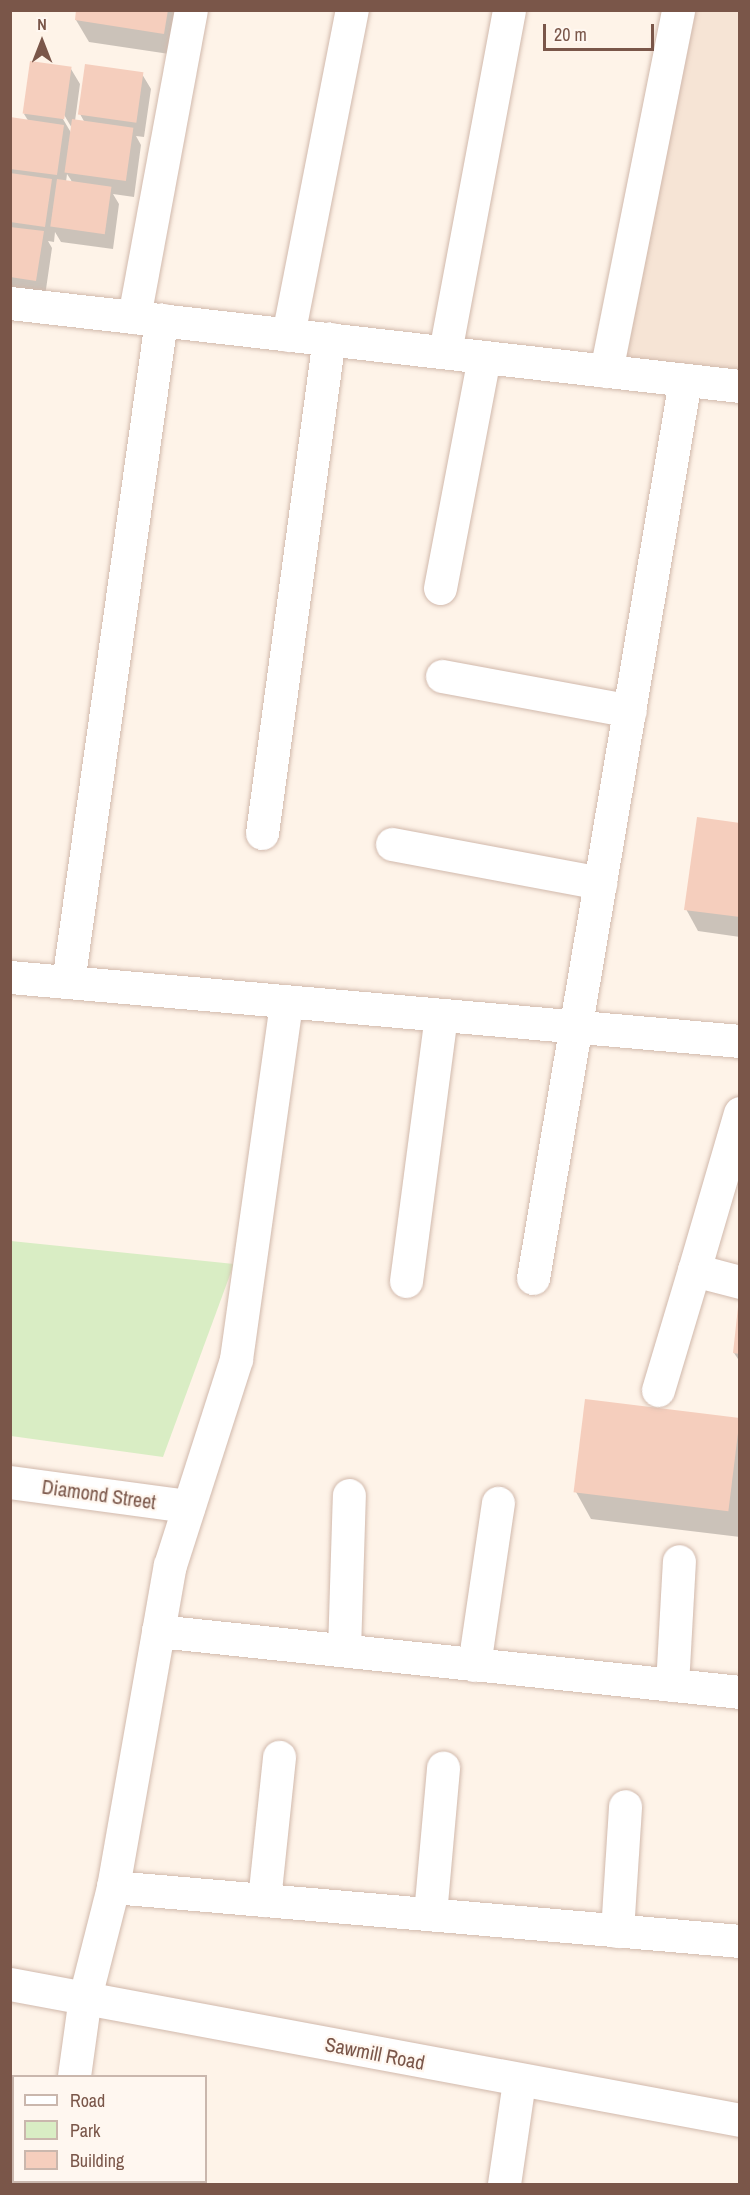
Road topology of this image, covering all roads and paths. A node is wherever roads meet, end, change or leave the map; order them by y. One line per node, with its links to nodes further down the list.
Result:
1 (191, 10): 6 (street)
2 (352, 10): 7 (street)
3 (509, 10): 9 (street)
4 (678, 10): 11 (street)
5 (10, 303): 6 (street)
6 (147, 318): 7 (street); 21 (street)
7 (288, 334): 8 (street)
8 (330, 339): 9 (street); 17 (street)
9 (445, 352): 10 (street)
10 (484, 357): 11 (street); 14 (street)
11 (606, 371): 12 (street)
12 (685, 380): 13 (street); 16 (street)
13 (740, 386)
14 (440, 588)
15 (442, 676): 16 (street)
16 (630, 711): 19 (street)
17 (262, 833)
18 (392, 844): 19 (street)
19 (600, 883): 24 (street)
20 (10, 977): 21 (street)
21 (68, 982): 22 (street)
22 (286, 1001): 23 (street); 35 (street)
23 (441, 1015): 24 (street); 29 (street)
24 (574, 1026): 25 (street); 28 (street)
25 (740, 1041)
26 (740, 1113): 27 (street)
27 (694, 1270): 30 (street); 31 (street)
28 (533, 1278)
29 (406, 1281)
30 (740, 1282)
31 (658, 1390)
32 (11, 1483): 35 (street, Diamond Street)
33 (349, 1495): 38 (street)
34 (498, 1503): 39 (street)
35 (188, 1506): 37 (street)
36 (679, 1561): 40 (street)
37 (158, 1631): 38 (street); 45 (street)
38 (344, 1650): 39 (street)
39 (474, 1665): 40 (street)
40 (672, 1685): 41 (street)
41 (740, 1692)
42 (279, 1757): 46 (street)
43 (443, 1768): 47 (street)
44 (626, 1806): 48 (street)
45 (113, 1887): 46 (street); 51 (street)
46 (264, 1900): 47 (street)
47 (430, 1914): 48 (street)
48 (616, 1931): 49 (street)
49 (740, 1941)
50 (10, 1984): 51 (street, Sawmill Road)
51 (85, 1997): 52 (street); 53 (street, Sawmill Road)
52 (74, 2075)
53 (519, 2081): 54 (street, Sawmill Road); 55 (street)
54 (740, 2121)
55 (504, 2184)

